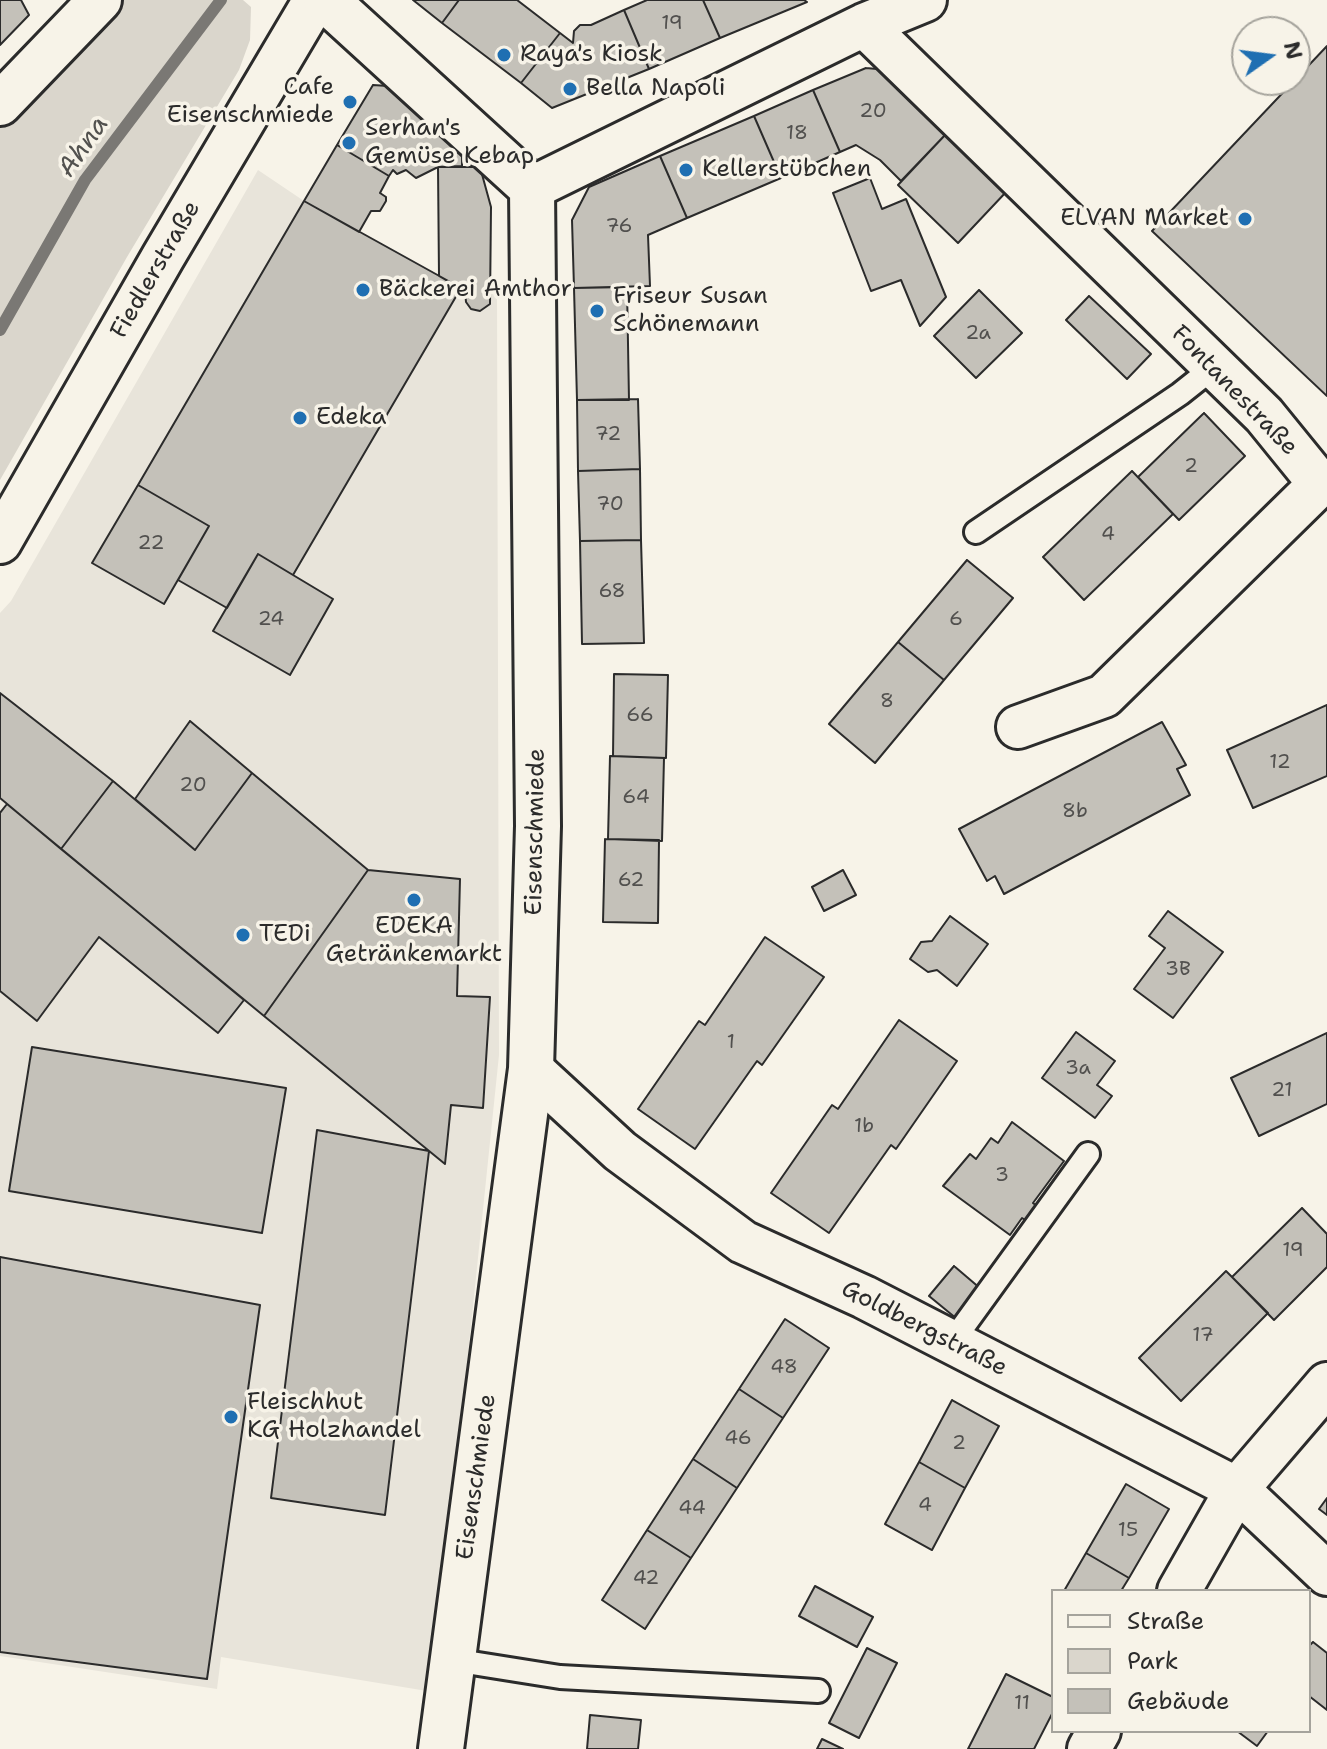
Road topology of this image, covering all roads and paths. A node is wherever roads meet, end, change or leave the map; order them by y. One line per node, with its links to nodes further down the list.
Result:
1 (100, 0): 6 (street)
2 (315, 0): 10 (street, Fiedlerstraße)
3 (326, 0): 7 (street)
4 (925, 0): 5 (street)
5 (864, 25): 7 (street); 8 (street, Fontanestraße)
6 (0, 104)
7 (532, 188): 12 (street, Eisenschmiede)
8 (1214, 367): 9 (lane); 11 (street, Fontanestraße)
9 (976, 532)
10 (0, 542)
11 (1018, 727)
12 (531, 1069): 14 (street, Goldbergstraße); 19 (street, Eisenschmiede)
13 (1088, 1154): 14 (lane)
14 (952, 1342): 16 (street, Goldbergstraße)
15 (1327, 1384): 16 (street)
16 (1237, 1489): 17 (street, Goldbergstraße); 18 (street)
17 (1327, 1574)
18 (1180, 1589)
19 (453, 1660): 20 (lane); 21 (street, Eisenschmiede)
20 (818, 1691)
21 (441, 1749)

